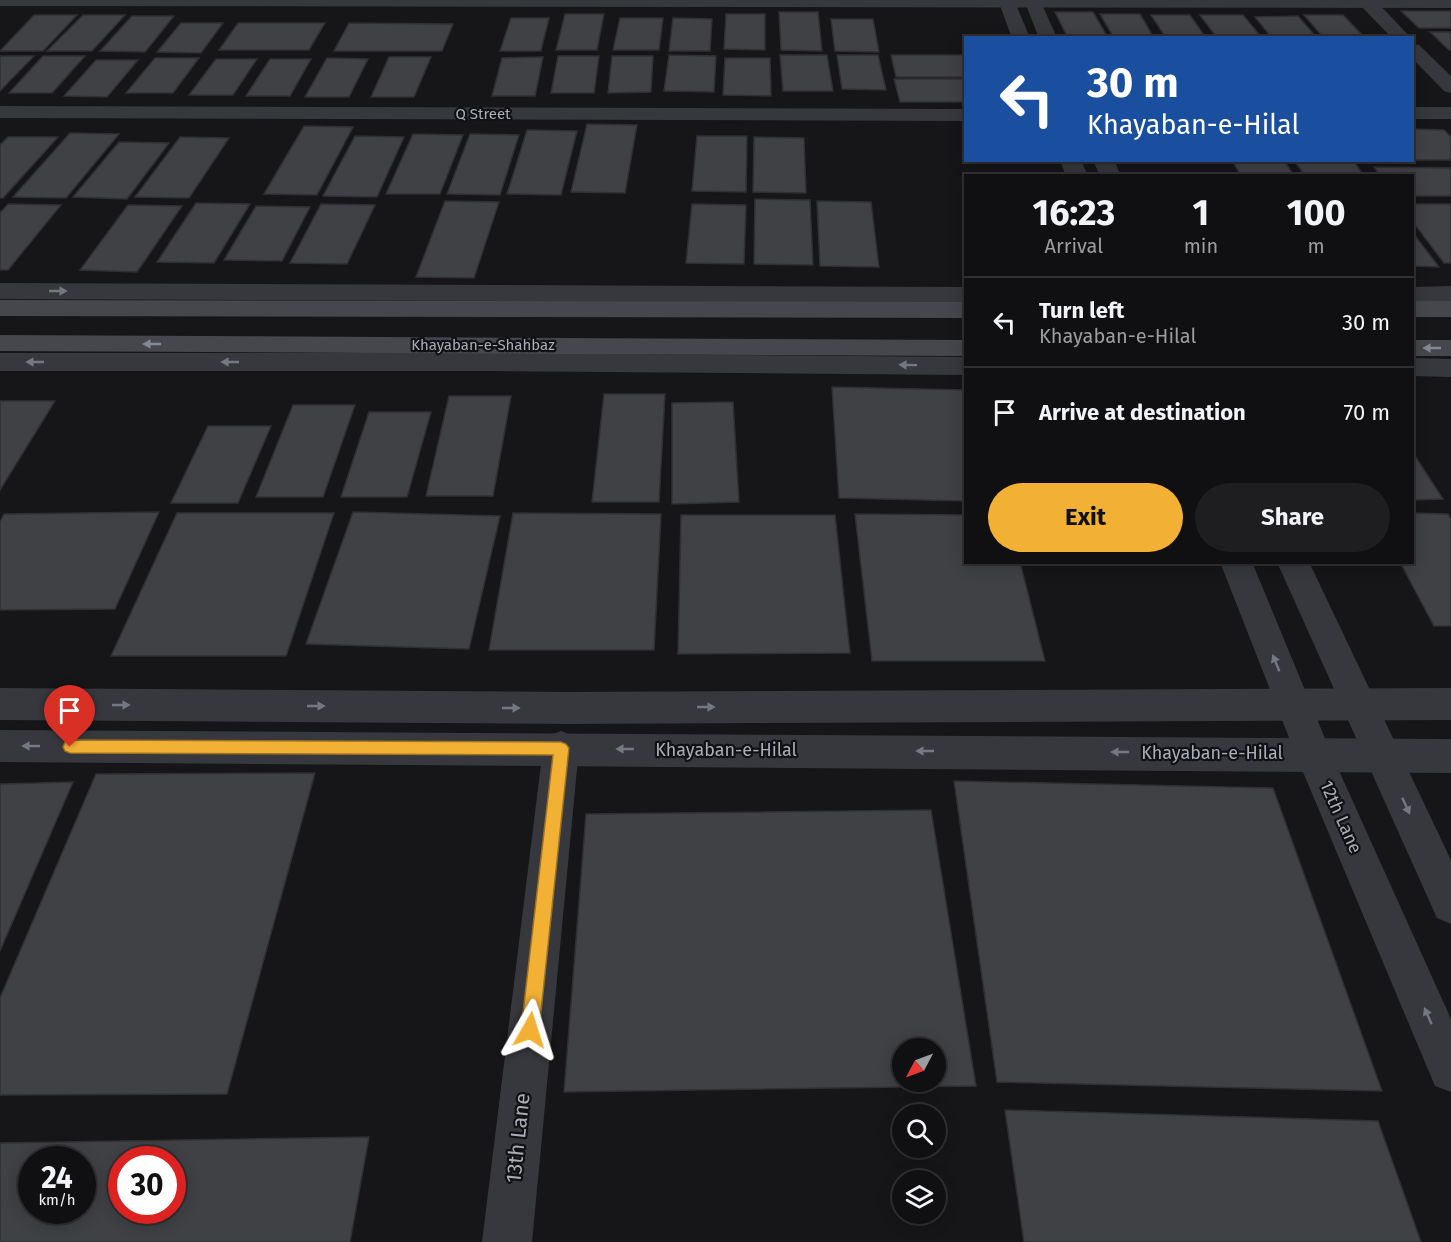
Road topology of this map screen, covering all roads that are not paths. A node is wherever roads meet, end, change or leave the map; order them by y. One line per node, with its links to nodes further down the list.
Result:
1 (1006, 0): 3 (street); 4 (street); 7 (street)
2 (0, 1): 3 (street)
3 (648, 1)
4 (1032, 1): 5 (street); 8 (street)
5 (1367, 2): 6 (street); 9 (street)
6 (1451, 3)
7 (1020, 36)
8 (1047, 36)
9 (1400, 36)
10 (1414, 50): 11 (street)
11 (1451, 87)
12 (0, 112): 15 (street, Q Street)
13 (1414, 113): 14 (street)
14 (1451, 113)
15 (964, 115)
16 (0, 291): 18 (street, one-way to 18)
17 (1451, 294): 19 (street)
18 (964, 295)
19 (1414, 295)
20 (0, 308): 23 (main road, Khayaban-e-Shahbaz)
21 (1414, 309): 22 (main road)
22 (1451, 309)
23 (964, 310)
24 (0, 343): 25 (main road, Khayaban-e-Shahbaz, one-way to 24)
25 (964, 348)
26 (1414, 348): 27 (main road, one-way to 26)
27 (1451, 348)
28 (0, 362): 29 (street, one-way to 28)
29 (964, 366)
30 (1414, 368): 31 (street)
31 (1451, 368)
32 (1237, 564): 36 (street, 12th Lane, one-way to 32)
33 (1294, 564): 34 (street)
34 (1360, 703): 36 (street); 37 (street); 41 (street)
35 (0, 704): 36 (street, one-way to 36)
36 (1293, 704): 40 (street, 12th Lane)
37 (1451, 704)
38 (0, 746): 39 (street, Khayaban-e-Hilal, one-way to 38)
39 (561, 748): 40 (street, Khayaban-e-Hilal, one-way to 39); 45 (street, 13th Lane)
40 (1313, 753): 41 (street, Khayaban-e-Hilal); 44 (street, 12th Lane, one-way to 40)
41 (1383, 756): 42 (street, Khayaban-e-Hilal); 43 (street, one-way to 43)
42 (1451, 756)
43 (1451, 904)
44 (1451, 1070)
45 (507, 1242)

